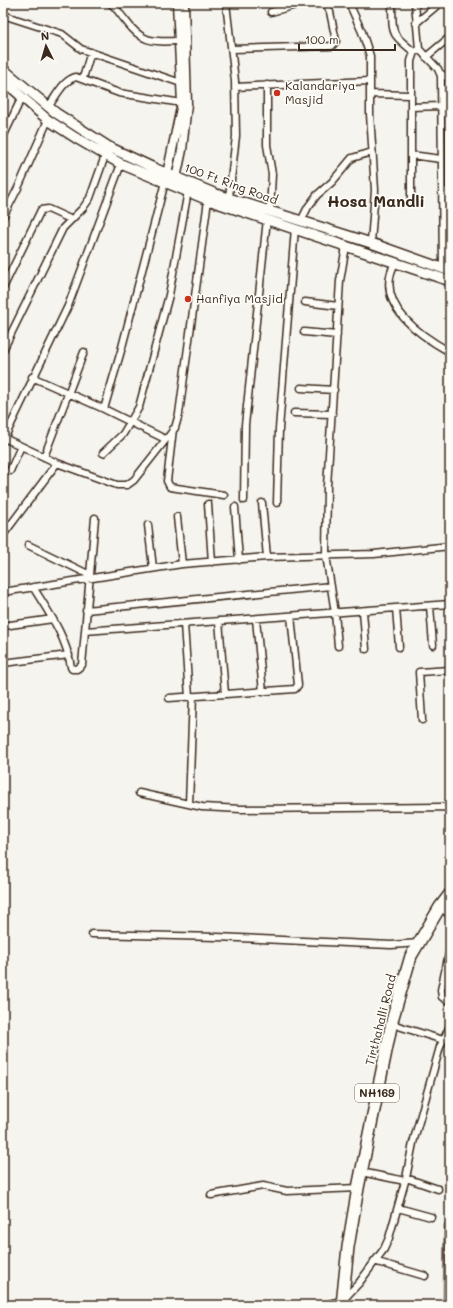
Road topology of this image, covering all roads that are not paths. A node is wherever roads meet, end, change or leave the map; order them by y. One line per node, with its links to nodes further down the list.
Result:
1 (110, 3): 16 (street)
2 (178, 3): 16 (street)
3 (184, 3): 44 (street)
4 (226, 3): 17 (street)
5 (303, 3): 12 (street)
6 (326, 3): 17 (street)
7 (357, 3): 11 (street)
8 (392, 3): 18 (street)
9 (415, 3): 14 (street)
10 (440, 3): 14 (street)
11 (350, 5): 26 (street)
12 (271, 12)
13 (3, 15): 19 (street)
14 (416, 24): 18 (street)
15 (450, 37): 20 (street)
16 (179, 41): 27 (street)
17 (232, 49): 29 (street)
18 (417, 51): 20 (street); 31 (street)
19 (91, 52): 23 (street); 27 (street)
20 (426, 57): 22 (street)
21 (3, 69): 36 (main road, 100 Ft Ring Road)
22 (440, 73): 24 (street); 34 (street)
23 (83, 78): 33 (street); 36 (street)
24 (450, 79)
25 (3, 80): 32 (main road, 100 Ft Ring Road)
26 (370, 81): 28 (street); 30 (street)
27 (181, 83): 33 (street)
28 (267, 85): 29 (street); 51 (street)
29 (235, 87): 48 (street)
30 (370, 94): 31 (street); 39 (street)
31 (410, 95): 35 (street)
32 (22, 97): 37 (main road, 100 Ft Ring Road); 38 (street)
33 (182, 103): 44 (street)
34 (441, 106): 35 (street); 42 (street)
35 (411, 107): 41 (street)
36 (48, 108): 44 (main road, 100 Ft Ring Road)
37 (48, 120): 40 (main road, 100 Ft Ring Road); 52 (street)
38 (3, 136)
39 (372, 152): 54 (street); 55 (street)
40 (105, 156): 43 (main road, 100 Ft Ring Road); 53 (street)
41 (411, 156): 42 (street); 50 (street)
42 (441, 159): 47 (street)
43 (121, 164): 44 (main road, 100 Ft Ring Road); 68 (street)
44 (171, 180): 46 (main road, 100 Ft Ring Road); 48 (main road, 100 Ft Ring Road); 72 (street)
45 (450, 190): 47 (street)
46 (188, 191): 49 (main road, 100 Ft Ring Road); 75 (street)
47 (442, 193): 58 (street)
48 (229, 198): 51 (main road, 100 Ft Ring Road)
49 (208, 200): 51 (main road, 100 Ft Ring Road); 76 (street)
50 (411, 200)
51 (268, 215): 54 (main road, 100 Ft Ring Road); 85 (street)
52 (3, 217)
53 (70, 219): 60 (street); 65 (street)
54 (298, 224): 55 (main road, 100 Ft Ring Road); 56 (main road, 100 Ft Ring Road); 87 (street)
55 (371, 243): 58 (main road, 100 Ft Ring Road)
56 (346, 246): 57 (main road, 100 Ft Ring Road); 62 (street)
57 (395, 263): 59 (main road, 100 Ft Ring Road); 67 (street)
58 (446, 270)
59 (450, 281)
60 (3, 288)
61 (305, 302): 62 (street)
62 (338, 306): 64 (street)
63 (304, 332): 64 (street)
64 (337, 335): 70 (street)
65 (3, 350)
66 (84, 352): 71 (street)
67 (450, 352)
68 (32, 377): 71 (street); 78 (street)
69 (301, 388): 70 (street)
70 (334, 390): 74 (street)
71 (69, 394): 72 (street); 81 (street)
72 (104, 409): 75 (street)
73 (294, 413): 74 (street)
74 (332, 414): 96 (street)
75 (131, 422): 77 (street); 80 (street)
76 (173, 429): 77 (street); 84 (street)
77 (165, 439): 82 (street)
78 (4, 440): 79 (street)
79 (21, 446): 81 (street); 83 (street)
80 (103, 453)
81 (44, 457): 82 (street)
82 (57, 463): 93 (street)
83 (10, 471)
84 (224, 495)
85 (244, 500)
86 (262, 503): 97 (street)
87 (277, 503)
88 (208, 504): 99 (street)
89 (235, 507): 98 (street)
90 (177, 517): 100 (street)
91 (96, 518): 102 (street)
92 (148, 525): 101 (street)
93 (3, 534)
94 (28, 545): 102 (street)
95 (450, 546): 96 (street)
96 (326, 555): 97 (street); 103 (street)
97 (267, 557): 98 (street)
98 (239, 560): 99 (street)
99 (212, 562): 100 (street)
100 (182, 564): 101 (street)
101 (153, 568): 102 (street)
102 (89, 576): 104 (street); 109 (street)
103 (331, 586): 109 (street); 111 (street)
104 (33, 587): 105 (street); 113 (street)
105 (3, 592)
106 (450, 604): 107 (street)
107 (430, 606): 108 (street); 119 (street)
108 (396, 608): 110 (street); 121 (street)
109 (86, 610): 118 (street)
110 (363, 610): 111 (street); 122 (street)
111 (335, 613): 112 (street); 120 (street)
112 (291, 616): 114 (street); 126 (street)
113 (53, 619): 117 (street); 123 (street)
114 (256, 619): 115 (street); 126 (street)
115 (219, 621): 116 (street); 127 (street)
116 (184, 624): 118 (street); 128 (street)
117 (3, 626)
118 (85, 631): 123 (street)
119 (433, 645)
120 (338, 646)
121 (399, 647)
122 (366, 649)
123 (69, 655): 124 (street)
124 (3, 664)
125 (450, 670): 130 (street)
126 (263, 692): 127 (street)
127 (225, 694): 128 (street)
128 (191, 697): 129 (street); 132 (street)
129 (169, 698)
130 (422, 720)
131 (139, 794): 132 (street)
132 (189, 804): 133 (street)
133 (450, 808)
134 (450, 894): 135 (highway, Tirthahalli Road / NH169)
135 (440, 907): 136 (street); 138 (highway, Tirthahalli Road / NH169)
136 (450, 915)
137 (92, 934): 138 (street)
138 (419, 943): 141 (highway, Tirthahalli Road / NH169)
139 (450, 949): 140 (street)
140 (450, 1002)
141 (392, 1024): 143 (street); 144 (highway, Tirthahalli Road / NH169)
142 (450, 1026): 143 (street)
143 (443, 1040): 145 (street)
144 (361, 1172): 145 (street); 146 (highway, Tirthahalli Road / NH169)
145 (406, 1179): 147 (street); 149 (street)
146 (358, 1188): 148 (street); 153 (highway, Tirthahalli Road / NH169)
147 (438, 1189)
148 (211, 1195)
149 (398, 1208): 150 (street); 151 (street)
150 (432, 1217)
151 (374, 1262): 152 (street); 153 (street)
152 (425, 1276)
153 (343, 1303): 154 (street)
154 (329, 1305)

